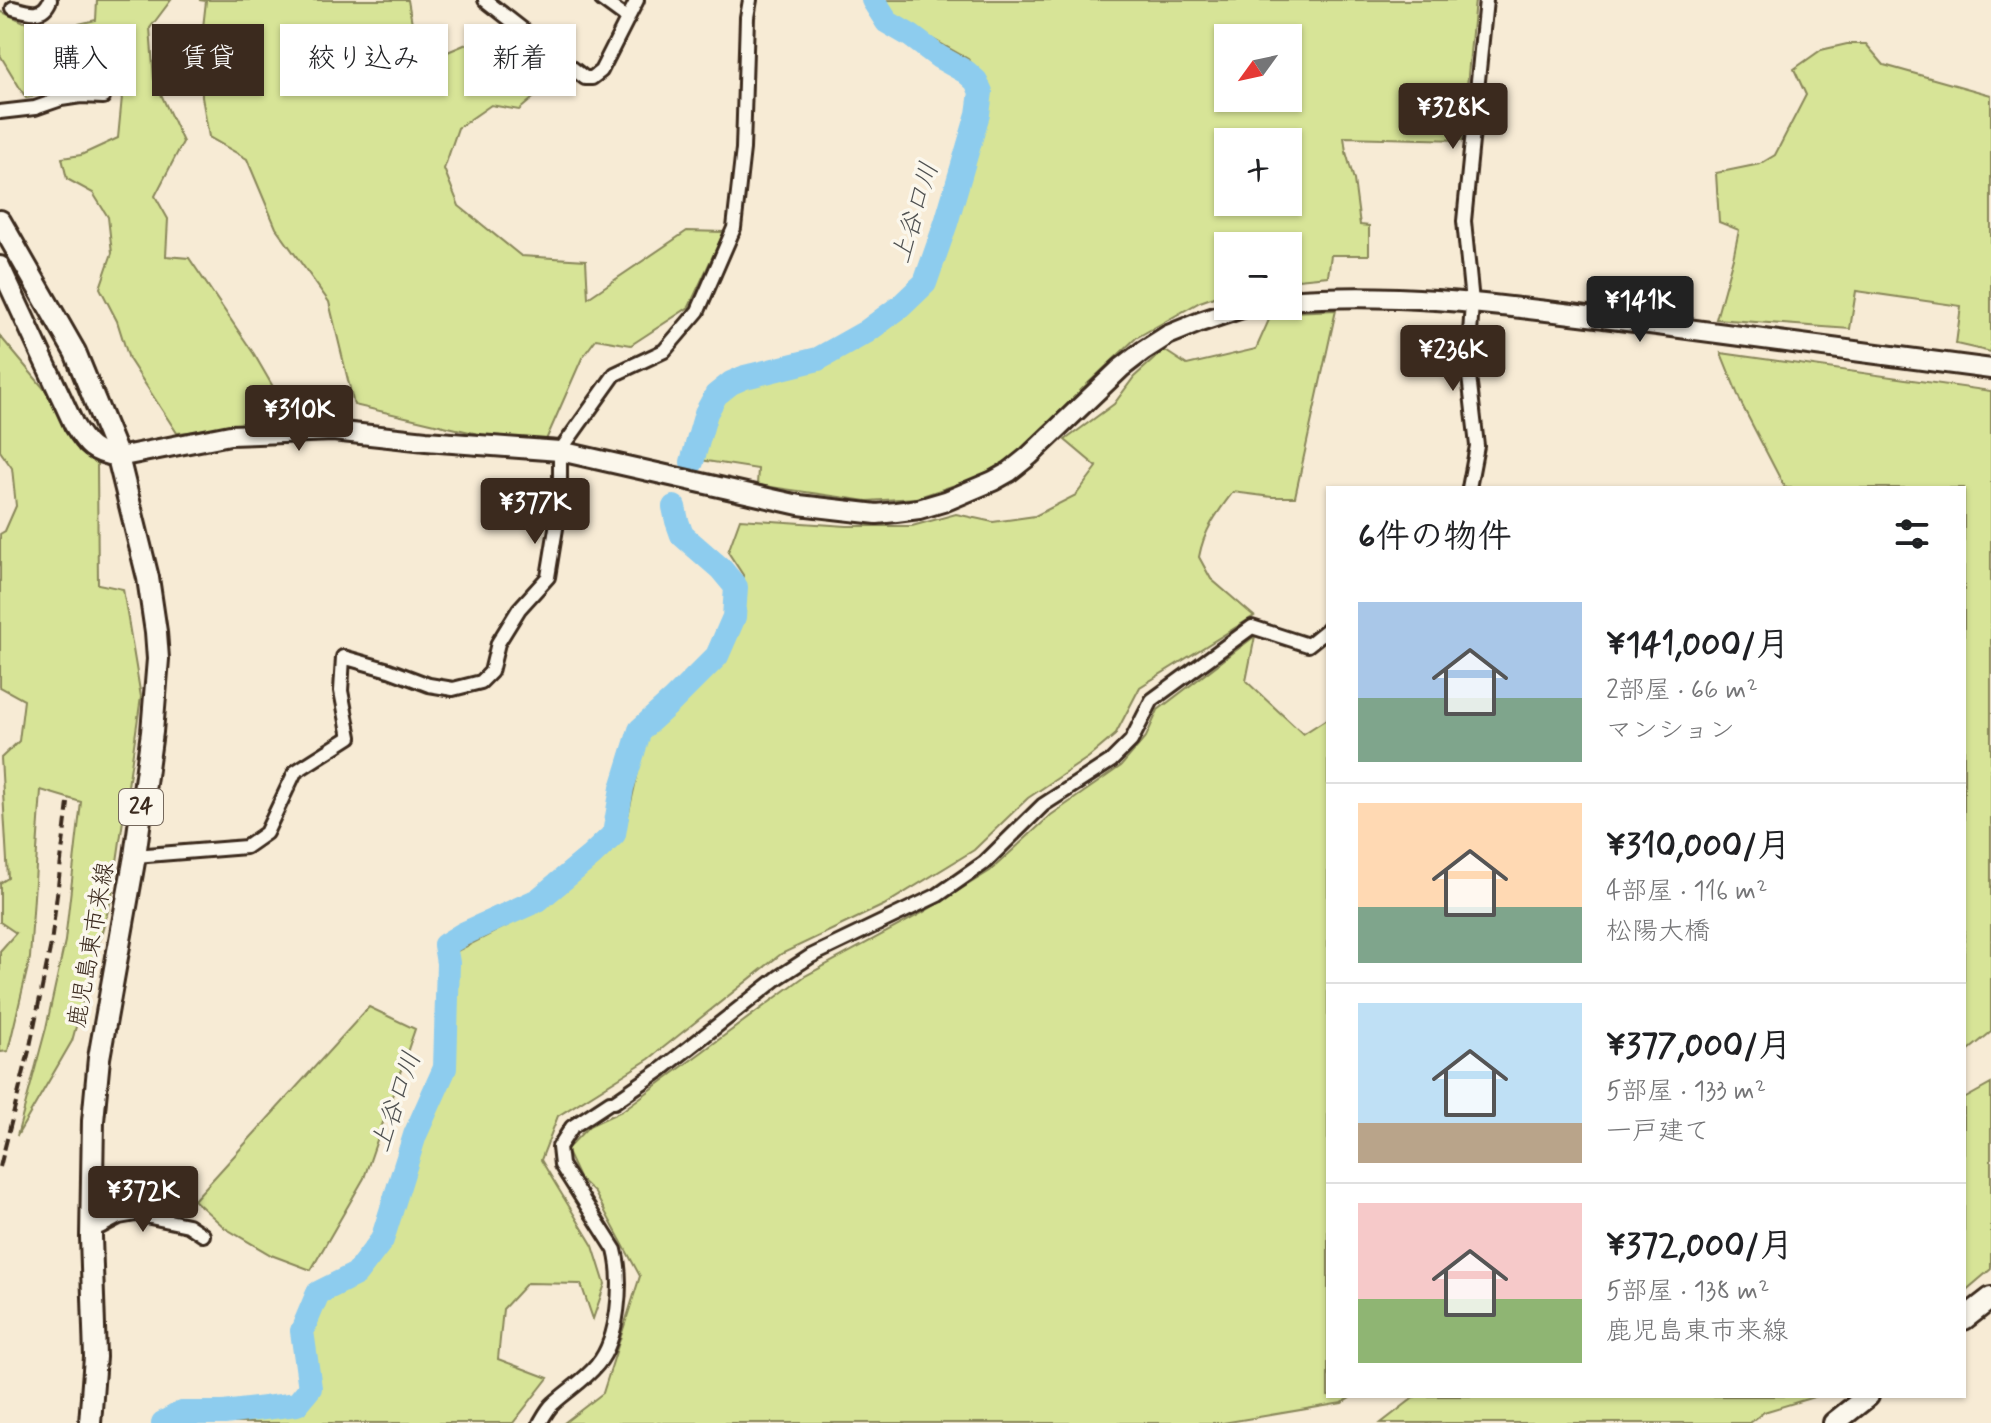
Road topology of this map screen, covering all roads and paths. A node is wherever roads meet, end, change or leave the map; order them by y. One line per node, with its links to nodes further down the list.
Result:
1 (50, 0): 7 (street)
2 (485, 0): 8 (street)
3 (602, 0): 8 (street)
4 (637, 0): 8 (street)
5 (750, 0): 17 (street)
6 (1486, 0): 14 (street)
7 (13, 8)
8 (628, 19)
9 (103, 97): 10 (street)
10 (0, 112)
11 (0, 221): 18 (main road, 鹿児島東市来線 / 24)
12 (0, 266): 18 (street)
13 (1302, 299): 14 (street)
14 (1472, 302): 16 (street); 19 (street)
15 (1214, 317): 17 (street)
16 (1991, 369)
17 (560, 451): 18 (street); 21 (street)
18 (118, 457): 21 (main road, 鹿児島東市来線 / 24)
19 (1469, 486)
20 (1326, 631): 28 (street)
21 (135, 856): 22 (main road, 鹿児島東市来線 / 24)
22 (91, 1227): 23 (street); 27 (main road, 鹿児島東市来線 / 24)
23 (203, 1235)
24 (1991, 1298): 25 (main road)
25 (1966, 1317)
26 (1865, 1398): 29 (main road)
27 (90, 1423)
28 (540, 1423)
29 (1834, 1423)

